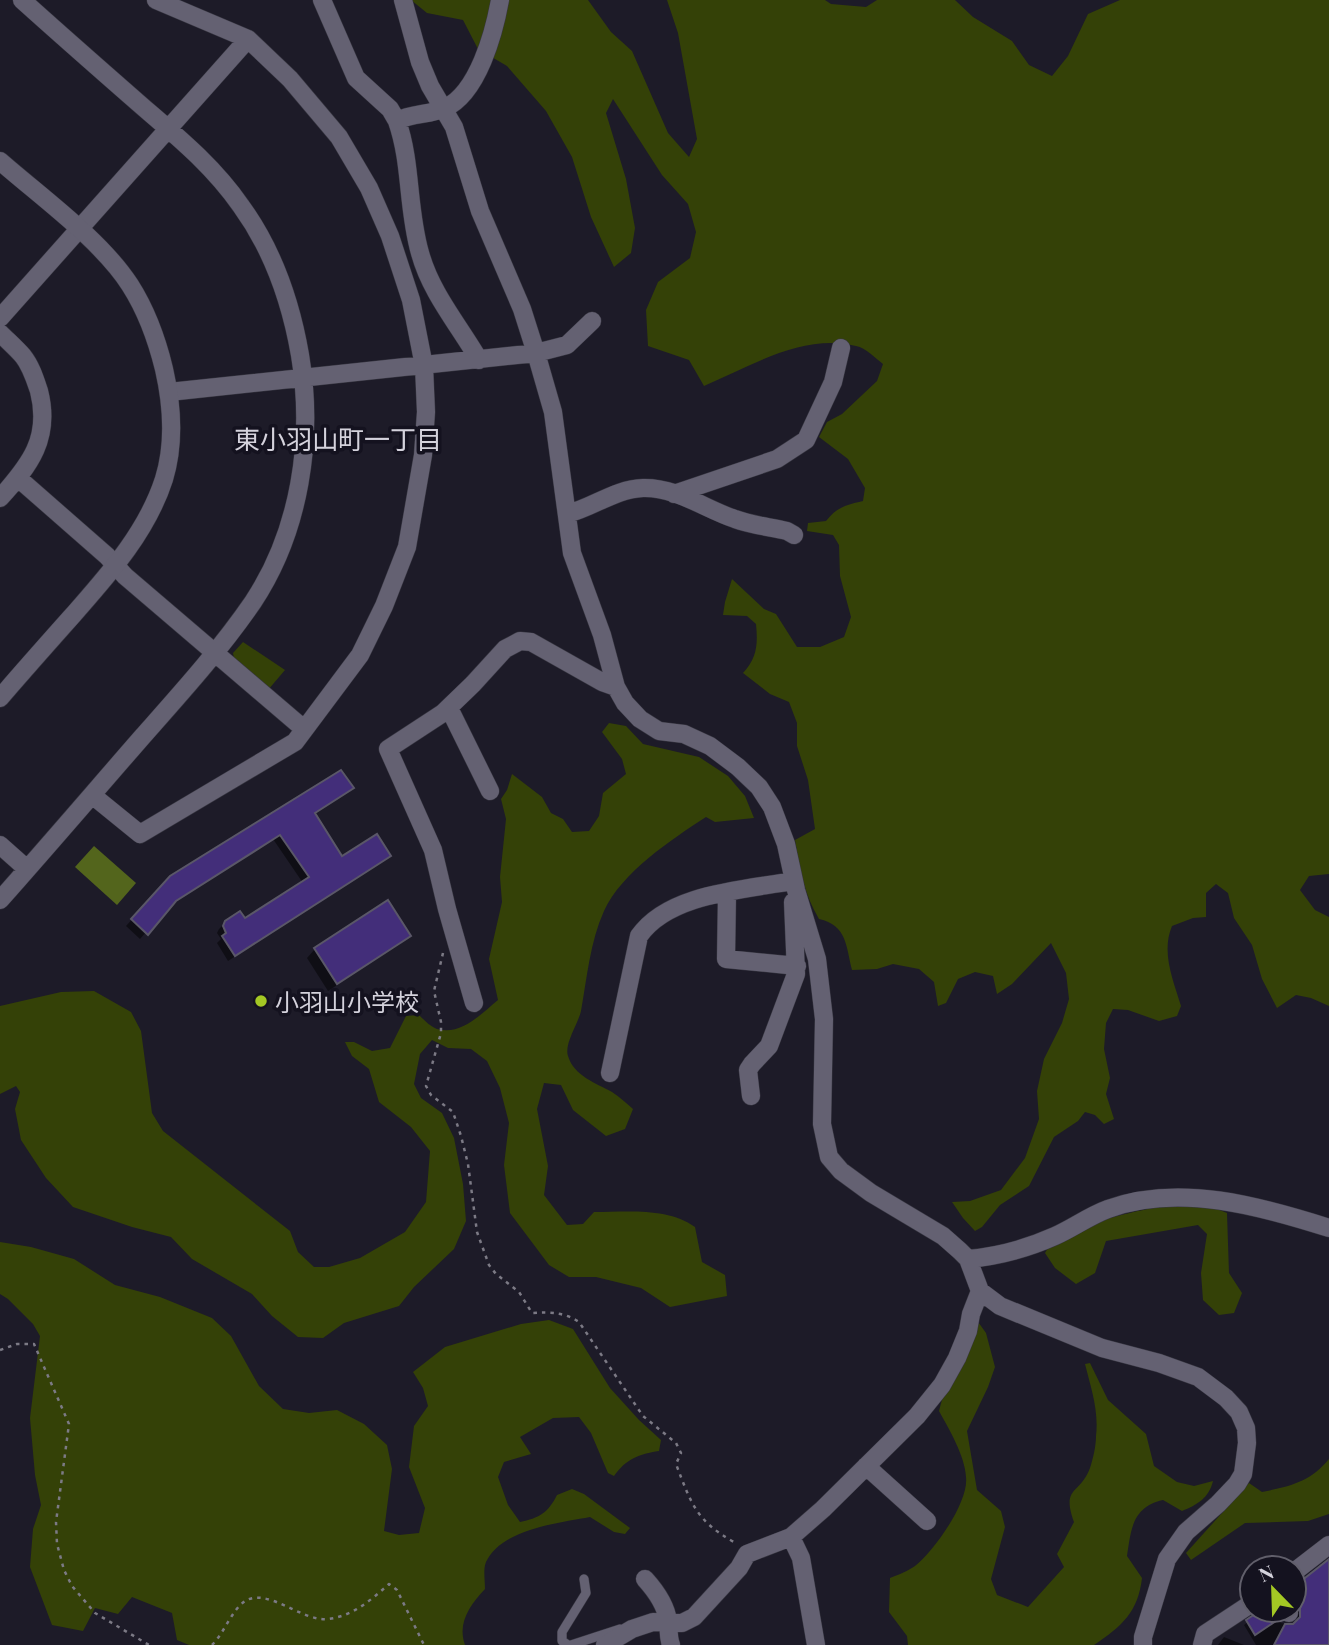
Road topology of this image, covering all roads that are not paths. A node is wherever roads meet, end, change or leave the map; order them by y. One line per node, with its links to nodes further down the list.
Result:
1 (22, 0): 9 (street)
2 (156, 0): 6 (street)
3 (322, 0): 8 (street)
4 (403, 0): 7 (street)
5 (500, 0): 7 (street)
6 (248, 39): 9 (street); 18 (street)
7 (445, 108): 8 (street); 16 (street)
8 (397, 121): 17 (street)
9 (169, 130): 11 (street); 19 (street)
10 (0, 161): 11 (street)
11 (80, 230): 12 (street); 20 (street)
12 (0, 318)
13 (592, 321): 16 (street)
14 (0, 333): 21 (street)
15 (841, 348): 22 (street)
16 (536, 354): 17 (street); 24 (street)
17 (479, 360): 18 (street)
18 (424, 366): 19 (street); 31 (street)
19 (304, 377): 20 (street); 27 (street)
20 (170, 392): 26 (street)
21 (19, 478): 23 (street); 26 (street)
22 (674, 494): 24 (street); 25 (street)
23 (0, 498)
24 (568, 514): 28 (street)
25 (794, 535)
26 (116, 566): 27 (street); 29 (street)
27 (216, 653): 31 (street); 33 (street)
28 (616, 687): 30 (street); 36 (street)
29 (0, 698)
30 (449, 708): 32 (street); 40 (street)
31 (304, 729): 33 (street)
32 (490, 791)
33 (92, 795): 35 (street)
34 (0, 845): 35 (street)
35 (27, 869): 38 (street)
36 (793, 881): 37 (street); 39 (street); 44 (street)
37 (727, 894): 39 (street); 41 (street)
38 (0, 900)
39 (797, 966): 42 (street)
40 (474, 1003)
41 (610, 1073)
42 (751, 1096)
43 (1329, 1228): 44 (street)
44 (968, 1259): 45 (street)
45 (980, 1291): 46 (street); 60 (street)
46 (866, 1466): 47 (street); 48 (street)
47 (927, 1521)
48 (791, 1537): 54 (street); 59 (street)
49 (1329, 1545): 50 (street)
50 (1308, 1561)
51 (584, 1579): 56 (lane)
52 (645, 1579): 54 (street)
53 (1238, 1612): 61 (street)
54 (668, 1624): 55 (street); 58 (street)
55 (632, 1629): 56 (lane); 57 (street)
56 (569, 1645)
57 (605, 1645)
58 (671, 1645)
59 (816, 1645)
60 (1143, 1645)
61 (1202, 1645)

